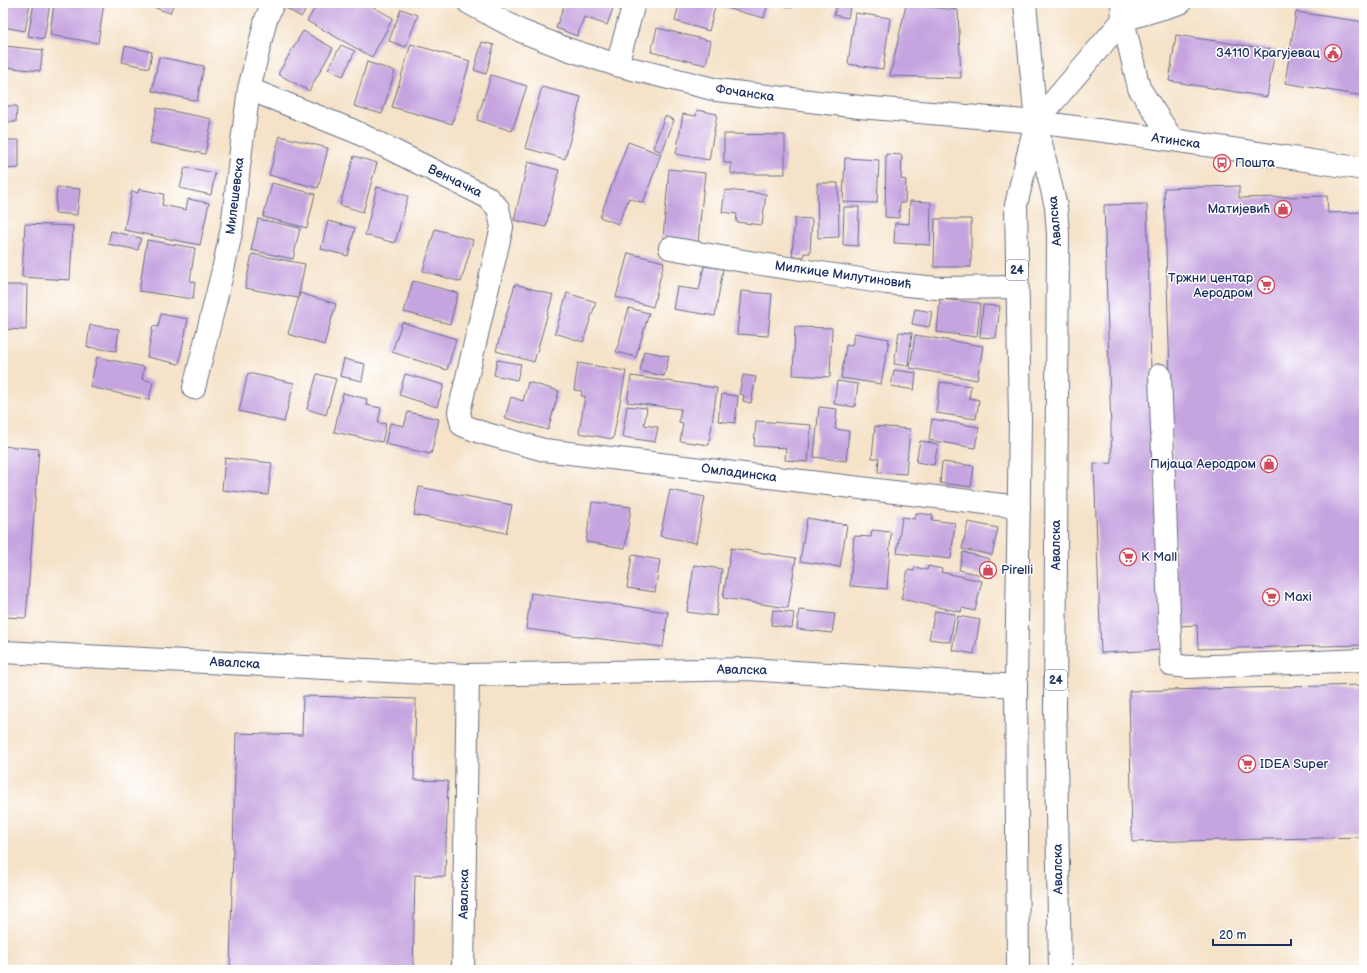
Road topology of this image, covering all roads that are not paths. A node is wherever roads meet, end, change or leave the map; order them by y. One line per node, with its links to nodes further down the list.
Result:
1 (273, 3): 8 (street, Милешевска)
2 (469, 3): 7 (street, Фочанска)
3 (634, 3): 7 (street)
4 (1025, 3): 9 (street, Авалска / 24)
5 (1180, 3): 6 (street)
6 (1122, 12): 9 (street); 10 (street)
7 (617, 65): 9 (street, Фочанска)
8 (250, 89): 15 (street, Милешевска); 16 (street, Венчачка)
9 (1036, 122): 10 (street, Атинска); 13 (street, Авалска / 24); 24 (street, Авалска / 24)
10 (1173, 140): 11 (street, Атинска)
11 (1364, 169)
12 (670, 248): 13 (street, Милкице Милутиновић)
13 (1017, 287): 17 (street, Авалска / 24)
14 (1160, 374): 19 (street)
15 (194, 388)
16 (462, 425): 17 (street, Омладинска)
17 (1019, 507): 21 (street, Авалска / 24)
18 (3, 652): 20 (street, Авалска)
19 (1364, 660)
20 (468, 674): 21 (street, Авалска); 22 (street, Авалска)
21 (1016, 686): 23 (street, Авалска / 24)
22 (463, 970)
23 (1018, 970)
24 (1060, 970)

